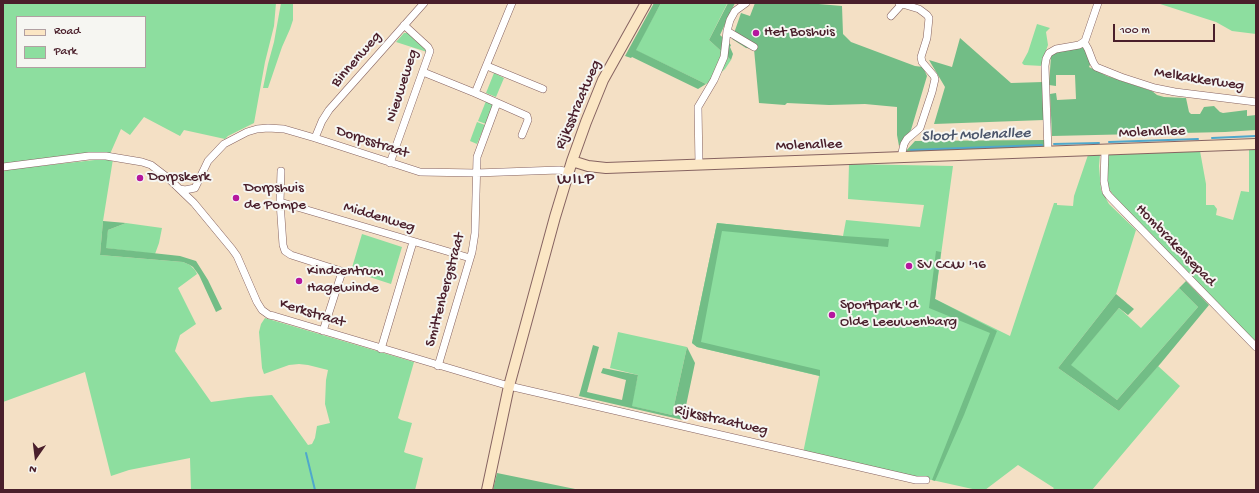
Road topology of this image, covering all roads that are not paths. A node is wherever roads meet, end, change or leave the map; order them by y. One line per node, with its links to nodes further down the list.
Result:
1 (424, 3): 9 (street, Binnenweg)
2 (512, 3): 13 (street)
3 (646, 3): 25 (main road, Rijksstraatweg)
4 (746, 3): 10 (street)
5 (1098, 3): 11 (street)
6 (900, 4): 7 (street); 8 (street)
7 (921, 6): 24 (street)
8 (891, 16)
9 (404, 25): 14 (street, Nieuweweg); 20 (street, Binnenweg)
10 (727, 31): 12 (street); 27 (street)
11 (1085, 41): 17 (street, Melkakkerweg); 23 (street)
12 (754, 48)
13 (487, 66): 15 (street); 16 (street)
14 (423, 72): 16 (street); 26 (street, Nieuweweg)
15 (543, 89)
16 (475, 93): 18 (street)
17 (1256, 102)
18 (497, 104): 19 (street); 30 (street, Smittenbergstraat)
19 (522, 135)
20 (315, 138): 26 (street, Dorpsstraat); 32 (street, Dorpsstraat)
21 (1256, 144): 22 (main road, Molenallee)
22 (1105, 150): 23 (main road, Molenallee); 39 (street, Hombrakensepad)
23 (1048, 152): 24 (main road, Molenallee)
24 (901, 158): 27 (main road, Molenallee)
25 (572, 161): 27 (main road, Molenallee); 31 (main road, Rijksstraatweg)
26 (390, 163): 30 (street, Dorpsstraat)
27 (699, 165)
28 (3, 167): 33 (street, Kerkstraat)
29 (281, 171): 34 (street)
30 (476, 172): 31 (street, Dorpsstraat); 37 (street, Smittenbergstraat)
31 (568, 172): 42 (main road, Rijksstraatweg)
32 (195, 188): 33 (street); 35 (street, Dorpsstraat)
33 (180, 189): 35 (street, Kerkstraat)
34 (280, 202): 36 (street, Middenweg); 38 (street)
35 (194, 203): 38 (street, Kerkstraat)
36 (414, 242): 37 (street, Middenweg); 40 (street)
37 (470, 258): 41 (street, Smittenbergstraat)
38 (322, 331): 40 (street, Kerkstraat)
39 (1256, 348)
40 (380, 349): 41 (street, Kerkstraat)
41 (438, 366): 42 (street, Kerkstraat)
42 (509, 386): 43 (street, Rijksstraatweg); 44 (main road, Rijksstraatweg)
43 (926, 480)
44 (487, 490)

